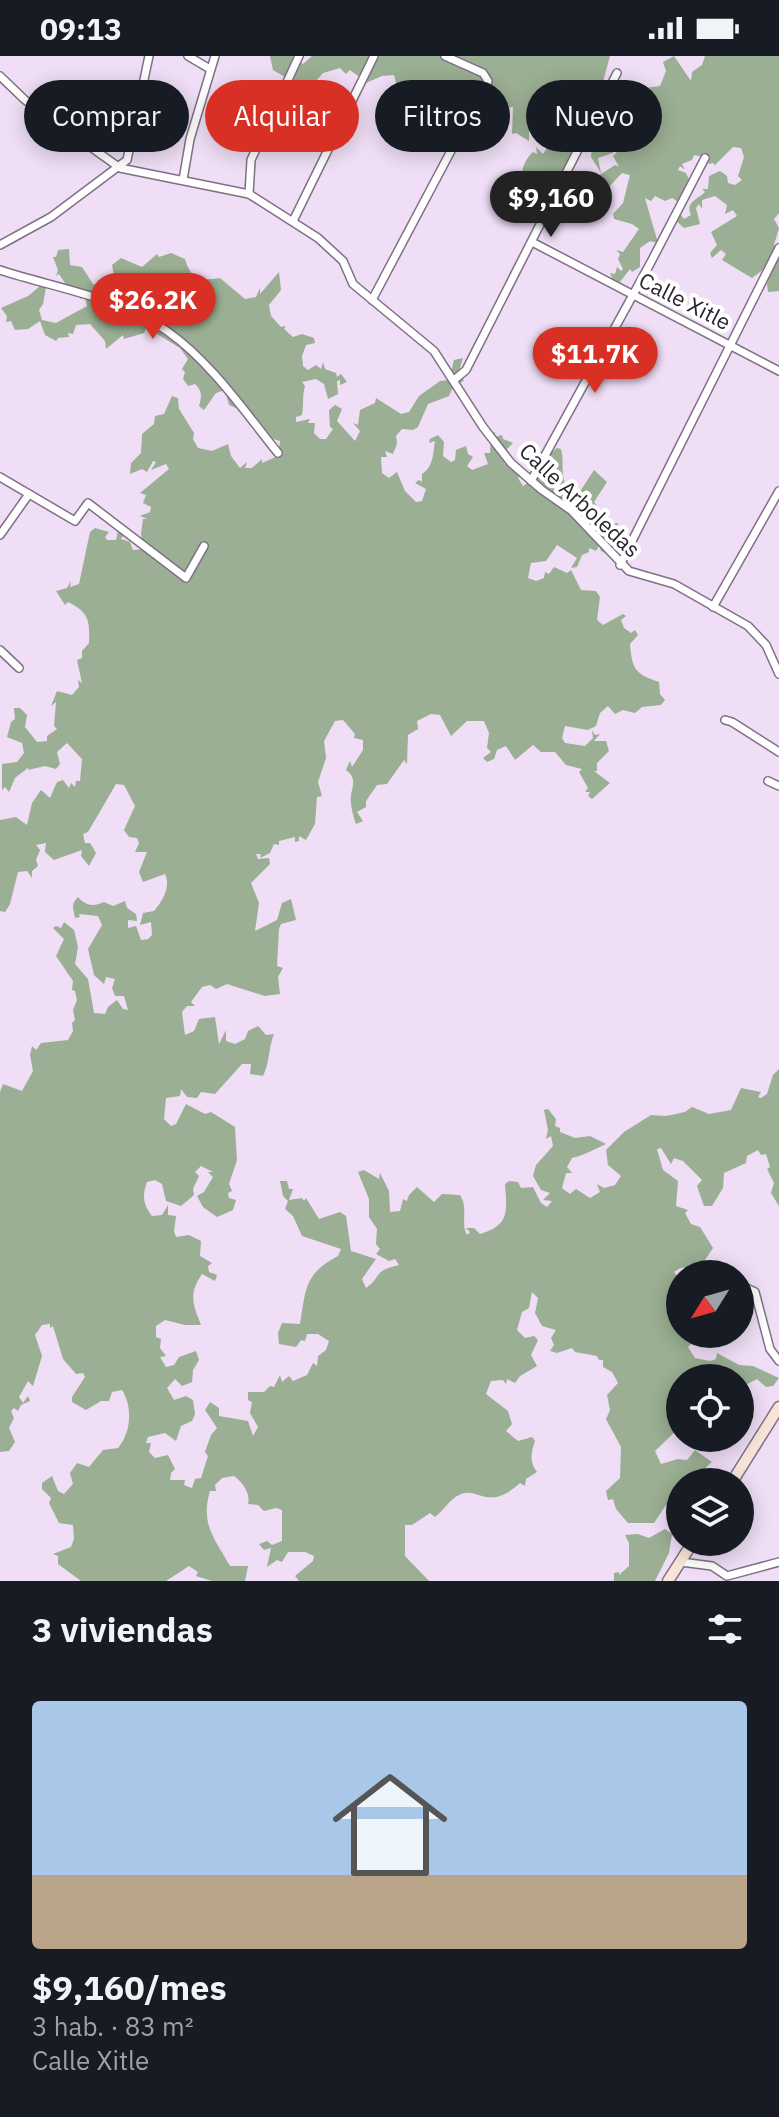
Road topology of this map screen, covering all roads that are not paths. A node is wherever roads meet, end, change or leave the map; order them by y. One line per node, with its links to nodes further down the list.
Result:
1 (149, 56): 11 (street)
2 (188, 56): 7 (street)
3 (215, 56): 7 (street)
4 (299, 56): 13 (street)
5 (374, 56): 14 (street)
6 (445, 56): 20 (street)
7 (210, 69): 12 (street)
8 (617, 73): 15 (street)
9 (0, 76): 11 (street)
10 (705, 158): 19 (street)
11 (120, 168): 12 (street, Calle Arboledas); 16 (street)
12 (183, 180): 13 (street, Calle Arboledas)
13 (249, 194): 14 (street, Calle Arboledas)
14 (293, 221): 20 (street, Calle Arboledas)
15 (532, 242): 19 (street, Calle Xitle); 23 (street)
16 (0, 245)
17 (779, 248): 21 (street)
18 (0, 270): 24 (street)
19 (631, 294): 21 (street, Calle Xitle); 26 (street)
20 (372, 300): 23 (street, Calle Arboledas)
21 (731, 344): 22 (street, Calle Xitle); 31 (street)
22 (779, 371)
23 (454, 380): 26 (street, Calle Arboledas)
24 (278, 453)
25 (0, 477): 28 (street)
26 (531, 481): 31 (street, Calle Arboledas)
27 (779, 491): 32 (street)
28 (29, 494): 29 (street); 30 (street)
29 (0, 535)
30 (204, 546)
31 (620, 565): 32 (street, Calle Arboledas)
32 (713, 607): 35 (street, Calle Arboledas)
33 (0, 650): 34 (street)
34 (19, 668)
35 (779, 674)
36 (725, 720): 37 (street)
37 (779, 752)
38 (768, 781): 39 (street)
39 (779, 786)
40 (754, 1293): 41 (street)
41 (779, 1361)
42 (779, 1407): 43 (main road)
43 (741, 1468)
44 (685, 1556): 45 (main road)
45 (681, 1562): 46 (street); 47 (main road)
46 (779, 1562)
47 (668, 1581)

